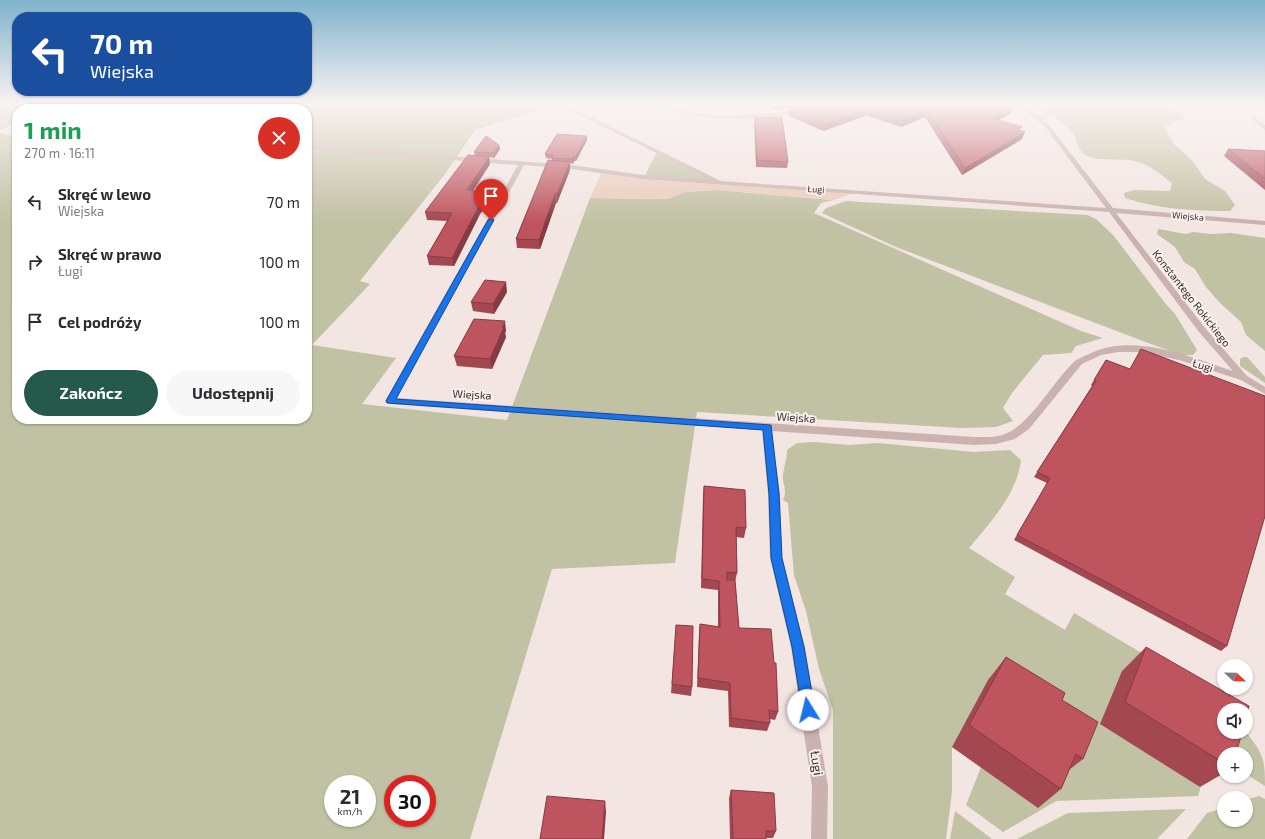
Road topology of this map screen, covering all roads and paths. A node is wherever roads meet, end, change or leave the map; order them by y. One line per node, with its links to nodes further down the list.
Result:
1 (646, 144): 5 (street)
2 (1060, 144): 6 (street, Konstantego Rokickiego)
3 (312, 147): 4 (street, Ługi)
4 (522, 164): 5 (street, Ługi); 11 (street, Wiejska)
5 (721, 183): 6 (street, Ługi)
6 (1110, 210): 7 (street, Wiejska); 9 (street, Konstantego Rokickiego)
7 (1265, 223)
8 (1163, 353): 9 (street, Ługi); 11 (street, Wiejska)
9 (1244, 378): 10 (street, Konstantego Rokickiego)
10 (1265, 391)
11 (768, 428): 12 (street, Ługi)
12 (819, 839)

